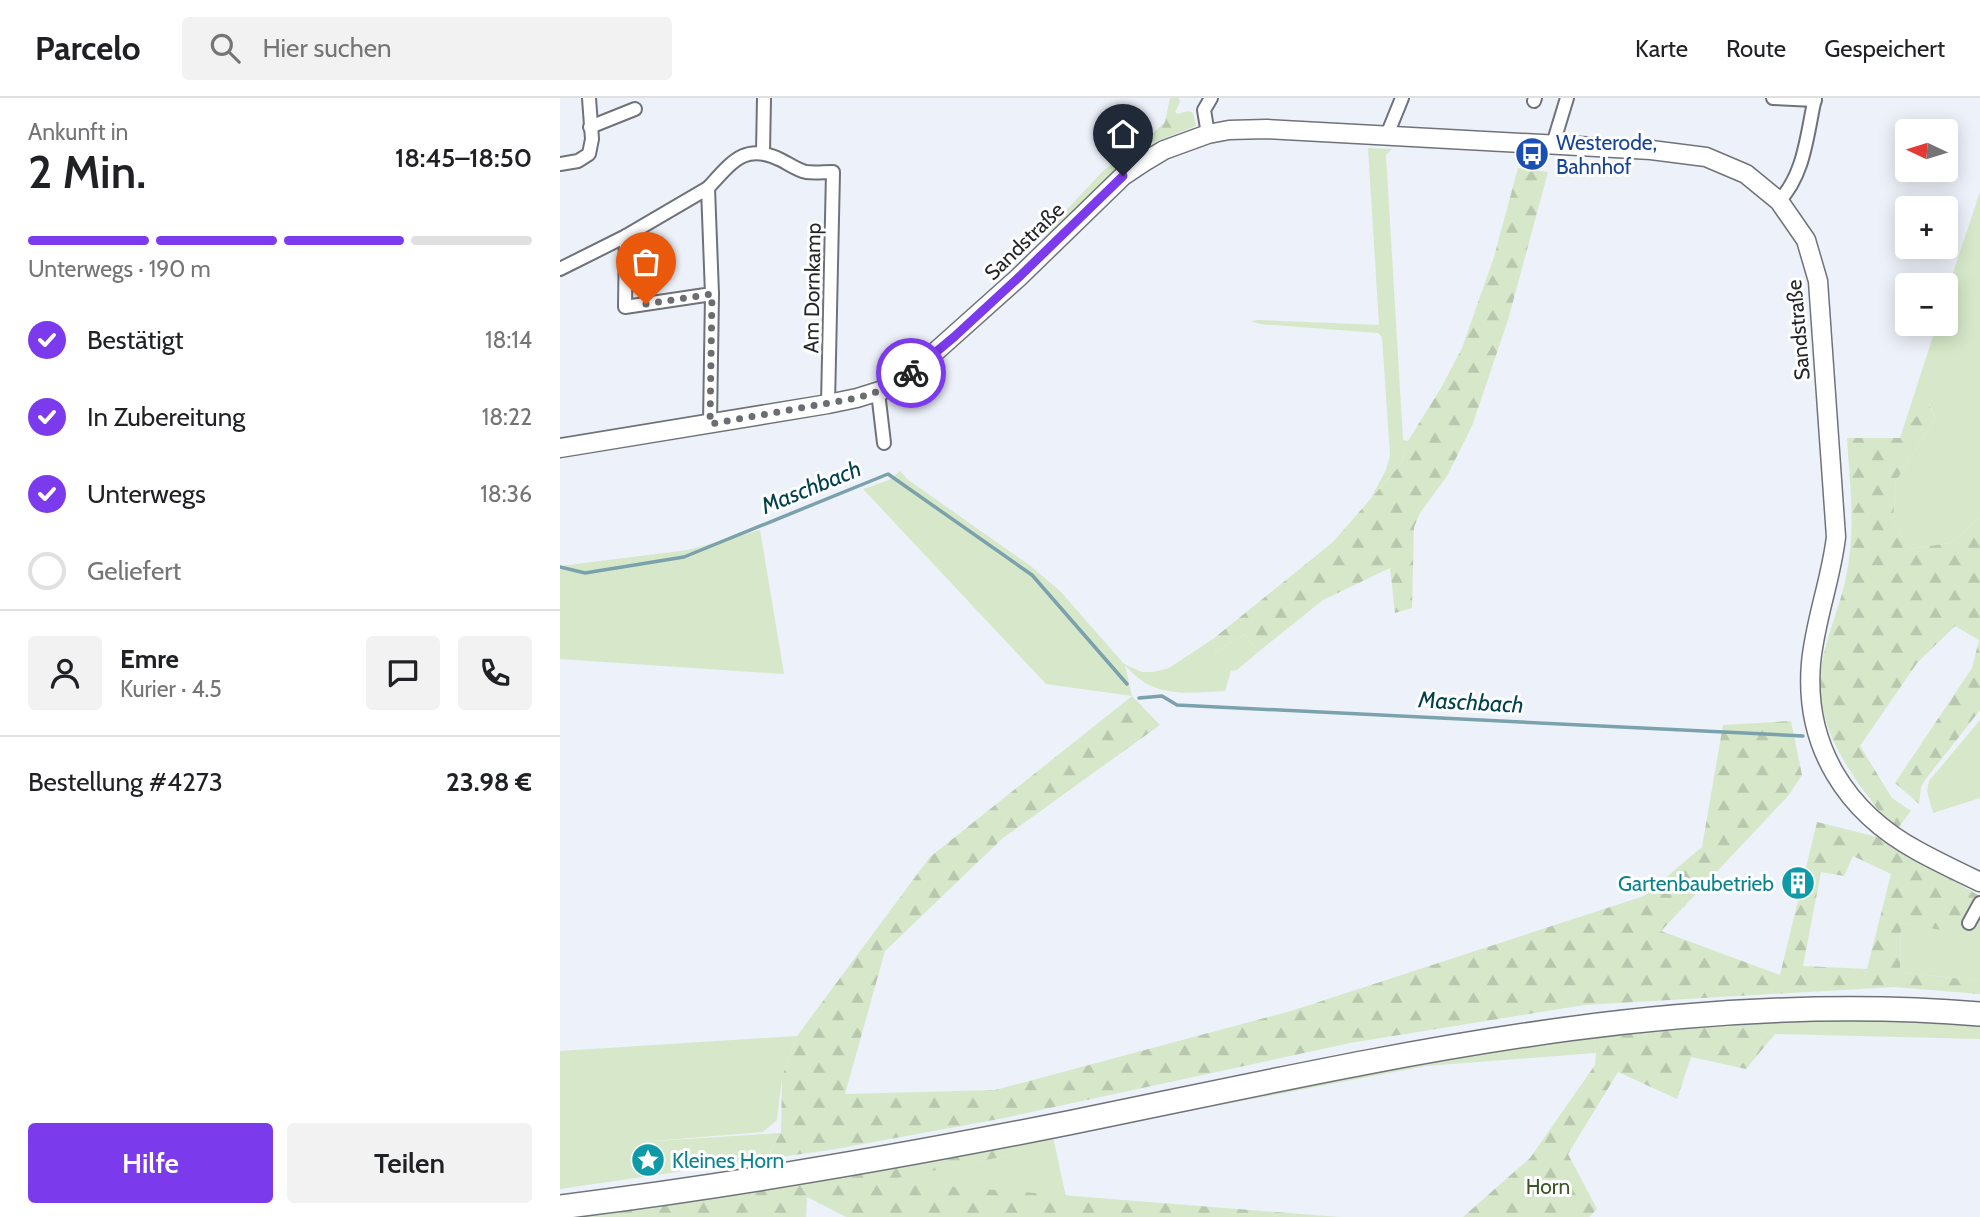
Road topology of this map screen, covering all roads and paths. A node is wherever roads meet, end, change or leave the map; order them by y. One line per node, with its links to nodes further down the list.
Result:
1 (589, 98): 9 (street)
2 (764, 98): 13 (street)
3 (1212, 98): 10 (street)
4 (1402, 98): 11 (street)
5 (1567, 98): 12 (street)
6 (1773, 98): 7 (street)
7 (1815, 99): 16 (street)
8 (635, 109): 9 (street)
9 (590, 127): 14 (street)
10 (1208, 134): 11 (street, Sandstraße); 20 (street, Sandstraße)
11 (1387, 135): 12 (street, Sandstraße)
12 (1553, 144): 16 (street, Sandstraße)
13 (763, 152): 15 (street); 21 (street, Am Dornkamp)
14 (560, 164)
15 (708, 188): 17 (street); 19 (street)
16 (1779, 201): 25 (street, Sandstraße)
17 (626, 236): 18 (street); 19 (street)
18 (560, 269)
19 (712, 294): 22 (street)
20 (877, 392): 21 (street, Sandstraße); 23 (street)
21 (828, 404): 22 (street, Sandstraße)
22 (710, 424): 24 (street, Sandstraße)
23 (884, 443)
24 (560, 448)
25 (1980, 882)
26 (1980, 903): 27 (street)
27 (1969, 923)
28 (1980, 1003): 29 (highway)
29 (1955, 1006): 30 (highway); 31 (highway)
30 (1980, 1014)
31 (768, 1173): 32 (highway); 33 (highway)
32 (560, 1197)
33 (560, 1207)

